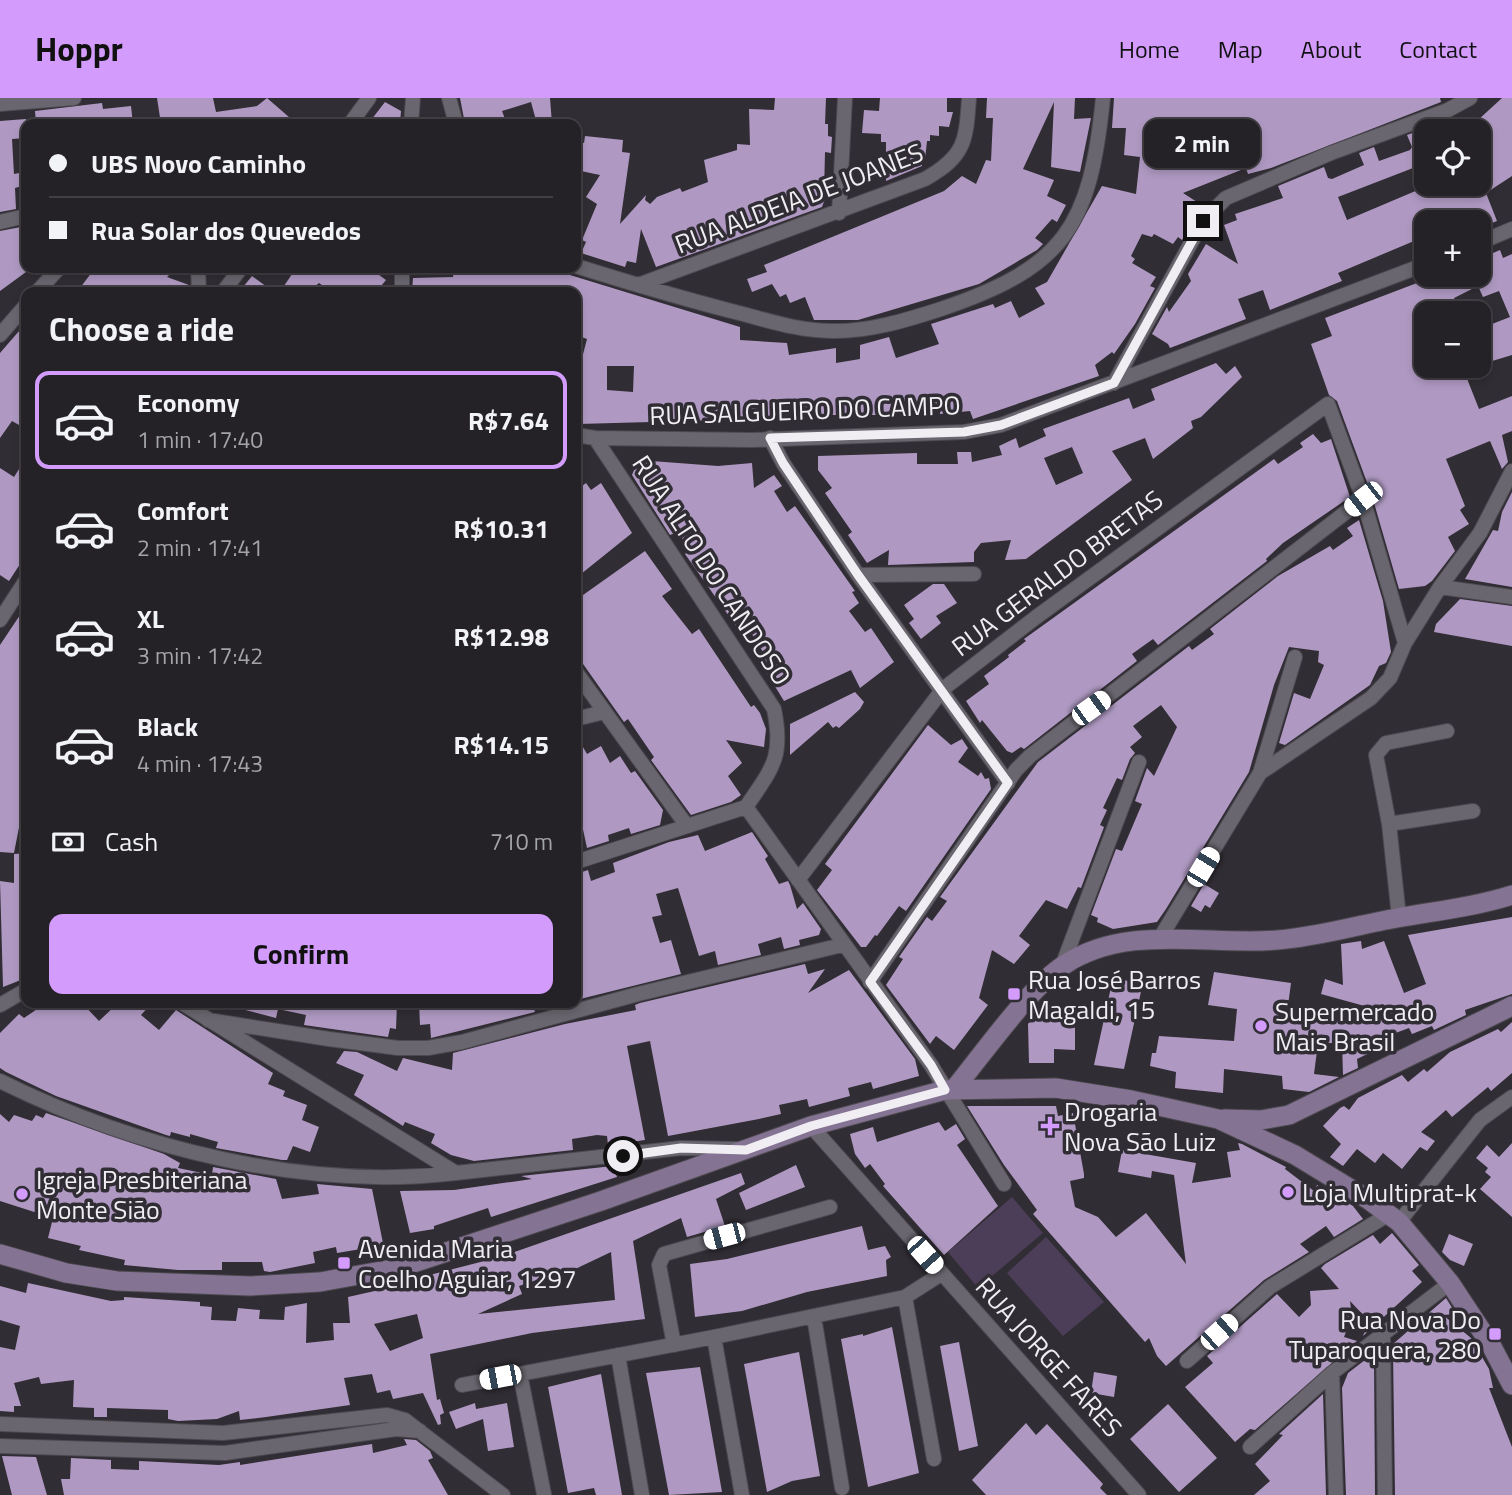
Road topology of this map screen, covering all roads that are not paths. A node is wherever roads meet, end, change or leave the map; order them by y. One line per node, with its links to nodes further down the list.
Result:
1 (74, 98): 9 (street)
2 (369, 98): 10 (street)
3 (413, 98): 11 (street)
4 (449, 98): 12 (street)
5 (845, 98): 13 (street)
6 (969, 98): 13 (street, RUA ALDEIA DE JOANES)
7 (1103, 98): 21 (street)
8 (1470, 98): 25 (street)
9 (0, 104)
10 (354, 119)
11 (411, 119)
12 (455, 119)
13 (839, 214): 21 (street, RUA ALDEIA DE JOANES)
14 (21, 217): 15 (street)
15 (0, 222)
16 (1512, 229): 17 (street)
17 (1491, 238)
18 (581, 268): 21 (street)
19 (1414, 269): 25 (street, RUA SALGUEIRO DO CAMPO)
20 (54, 273): 22 (street)
21 (638, 285)
22 (42, 287)
23 (21, 311): 24 (street)
24 (0, 335)
25 (1114, 383): 28 (street, RUA SALGUEIRO DO CAMPO)
26 (581, 436): 27 (street, RUA SALGUEIRO DO CAMPO)
27 (595, 438): 28 (street, RUA SALGUEIRO DO CAMPO); 47 (street, RUA ALTO DO CANDOSO)
28 (770, 438): 32 (street)
29 (1512, 471): 33 (street)
30 (1363, 499): 37 (street); 40 (street, RUA GERALDO BRETAS); 46 (street)
31 (974, 574): 32 (street)
32 (858, 575): 40 (street)
33 (1440, 587): 35 (street); 37 (street)
34 (21, 588): 36 (street)
35 (1512, 597)
36 (0, 620)
37 (1405, 643): 45 (street)
38 (1294, 657): 45 (street)
39 (581, 679): 41 (street)
40 (943, 689): 46 (street); 52 (street, RUA GERALDO BRETAS)
41 (604, 712): 42 (street); 50 (street)
42 (581, 718)
43 (1447, 731): 49 (street)
44 (1139, 762): 57 (street)
45 (1260, 773): 55 (street)
46 (1008, 783): 58 (street)
47 (746, 807): 50 (street); 52 (street)
48 (1473, 811): 49 (street)
49 (1389, 824): 54 (street)
50 (687, 827): 51 (street)
51 (581, 860)
52 (797, 880): 56 (street)
53 (1512, 895): 54 (main road)
54 (1399, 917): 55 (main road)
55 (1160, 938): 57 (main road)
56 (842, 944): 58 (street); 63 (street)
57 (1062, 966): 64 (main road)
58 (870, 982): 67 (street)
59 (21, 993): 60 (street)
60 (0, 1005)
61 (1512, 1006): 69 (main road)
62 (190, 1008): 63 (street)
63 (208, 1020): 74 (street)
64 (982, 1058): 66 (main road); 67 (main road)
65 (0, 1081): 74 (street)
66 (998, 1088): 67 (main road); 70 (main road)
67 (950, 1089): 71 (main road); 75 (street)
68 (1512, 1097): 77 (street)
69 (1289, 1115): 70 (main road); 73 (main road)
70 (1218, 1119): 73 (main road)
71 (811, 1126): 72 (main road); 79 (street, RUA JORGE FARES)
72 (746, 1150): 74 (street); 78 (main road)
73 (1295, 1155): 77 (main road)
74 (456, 1173)
75 (1004, 1184)
76 (830, 1207): 85 (street)
77 (1394, 1218): 80 (main road); 87 (street)
78 (0, 1254)
79 (941, 1273): 81 (street); 102 (street, RUA JORGE FARES)
80 (1450, 1283): 83 (street); 91 (main road)
81 (905, 1297): 82 (street); 96 (street)
82 (814, 1317): 84 (street); 97 (street)
83 (1383, 1333): 88 (street); 104 (street)
84 (714, 1337): 85 (street); 101 (street)
85 (674, 1345): 86 (street)
86 (618, 1355): 89 (street); 100 (street)
87 (1187, 1361)
88 (1332, 1373): 95 (street); 103 (street)
89 (520, 1374): 90 (street); 98 (street)
90 (462, 1385)
91 (1512, 1385)
92 (0, 1424): 93 (street)
93 (420, 1431): 94 (street); 99 (street)
94 (0, 1446)
95 (1250, 1447)
96 (934, 1460)
97 (842, 1488)
98 (544, 1494)
99 (503, 1495)
100 (642, 1495)
101 (742, 1495)
102 (1139, 1495)
103 (1336, 1495)
104 (1385, 1495)

